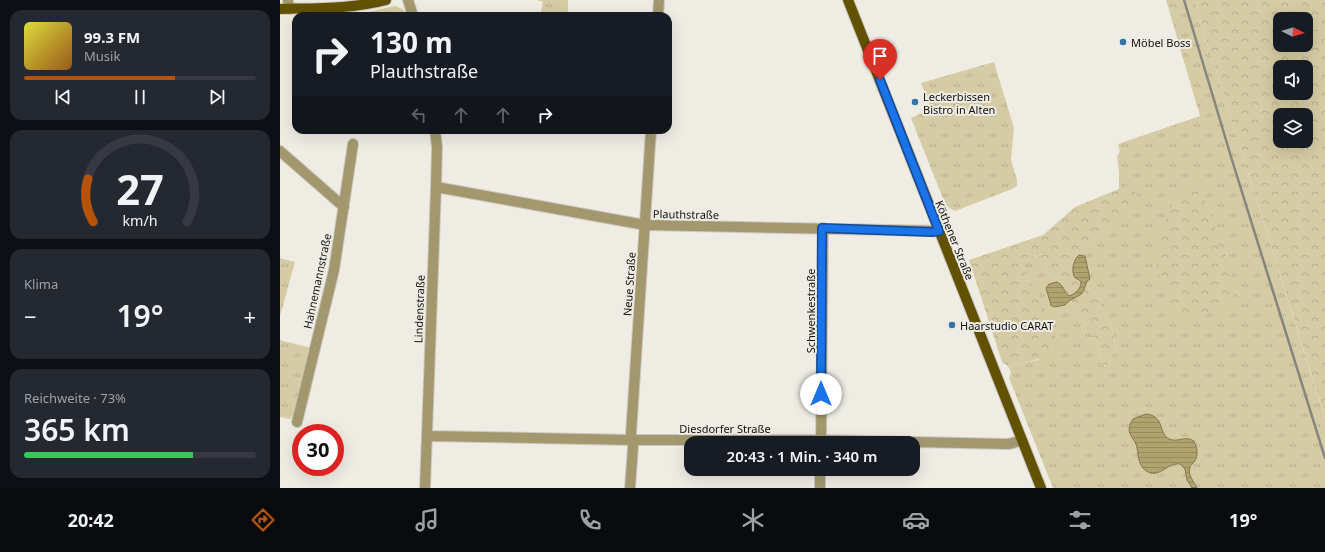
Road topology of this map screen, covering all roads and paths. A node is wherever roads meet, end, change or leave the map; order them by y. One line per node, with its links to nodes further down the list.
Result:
1 (386, 0): 5 (main road)
2 (408, 0): 6 (street)
3 (659, 0): 7 (street)
4 (848, 0): 16 (main road, Köthener Straße)
5 (286, 6)
6 (412, 12)
7 (658, 12)
8 (435, 134): 12 (street, Lindenstraße)
9 (651, 134): 14 (street, Neue Straße)
10 (352, 144): 13 (street, Hahnemannstraße)
11 (280, 151): 13 (street)
12 (436, 187): 14 (street, Plauthstraße); 18 (street, Lindenstraße)
13 (344, 207): 17 (street, Hahnemannstraße)
14 (645, 225): 15 (street, Plauthstraße); 20 (street, Neue Straße)
15 (822, 228): 16 (street, Plauthstraße); 19 (street, Schwenkestraße)
16 (939, 231): 22 (main road, Köthener Straße)
17 (297, 422)
18 (427, 436): 20 (street, Diesdorfer Straße); 25 (street, Lindenstraße)
19 (821, 436)
20 (632, 440): 21 (street, Diesdorfer Straße); 26 (street, Neue Straße)
21 (684, 440)
22 (1022, 440): 23 (street, Diesdorfer Straße); 28 (main road, Köthener Straße)
23 (920, 443)
24 (820, 476): 27 (street)
25 (425, 488)
26 (630, 488)
27 (820, 488)
28 (1041, 488)

